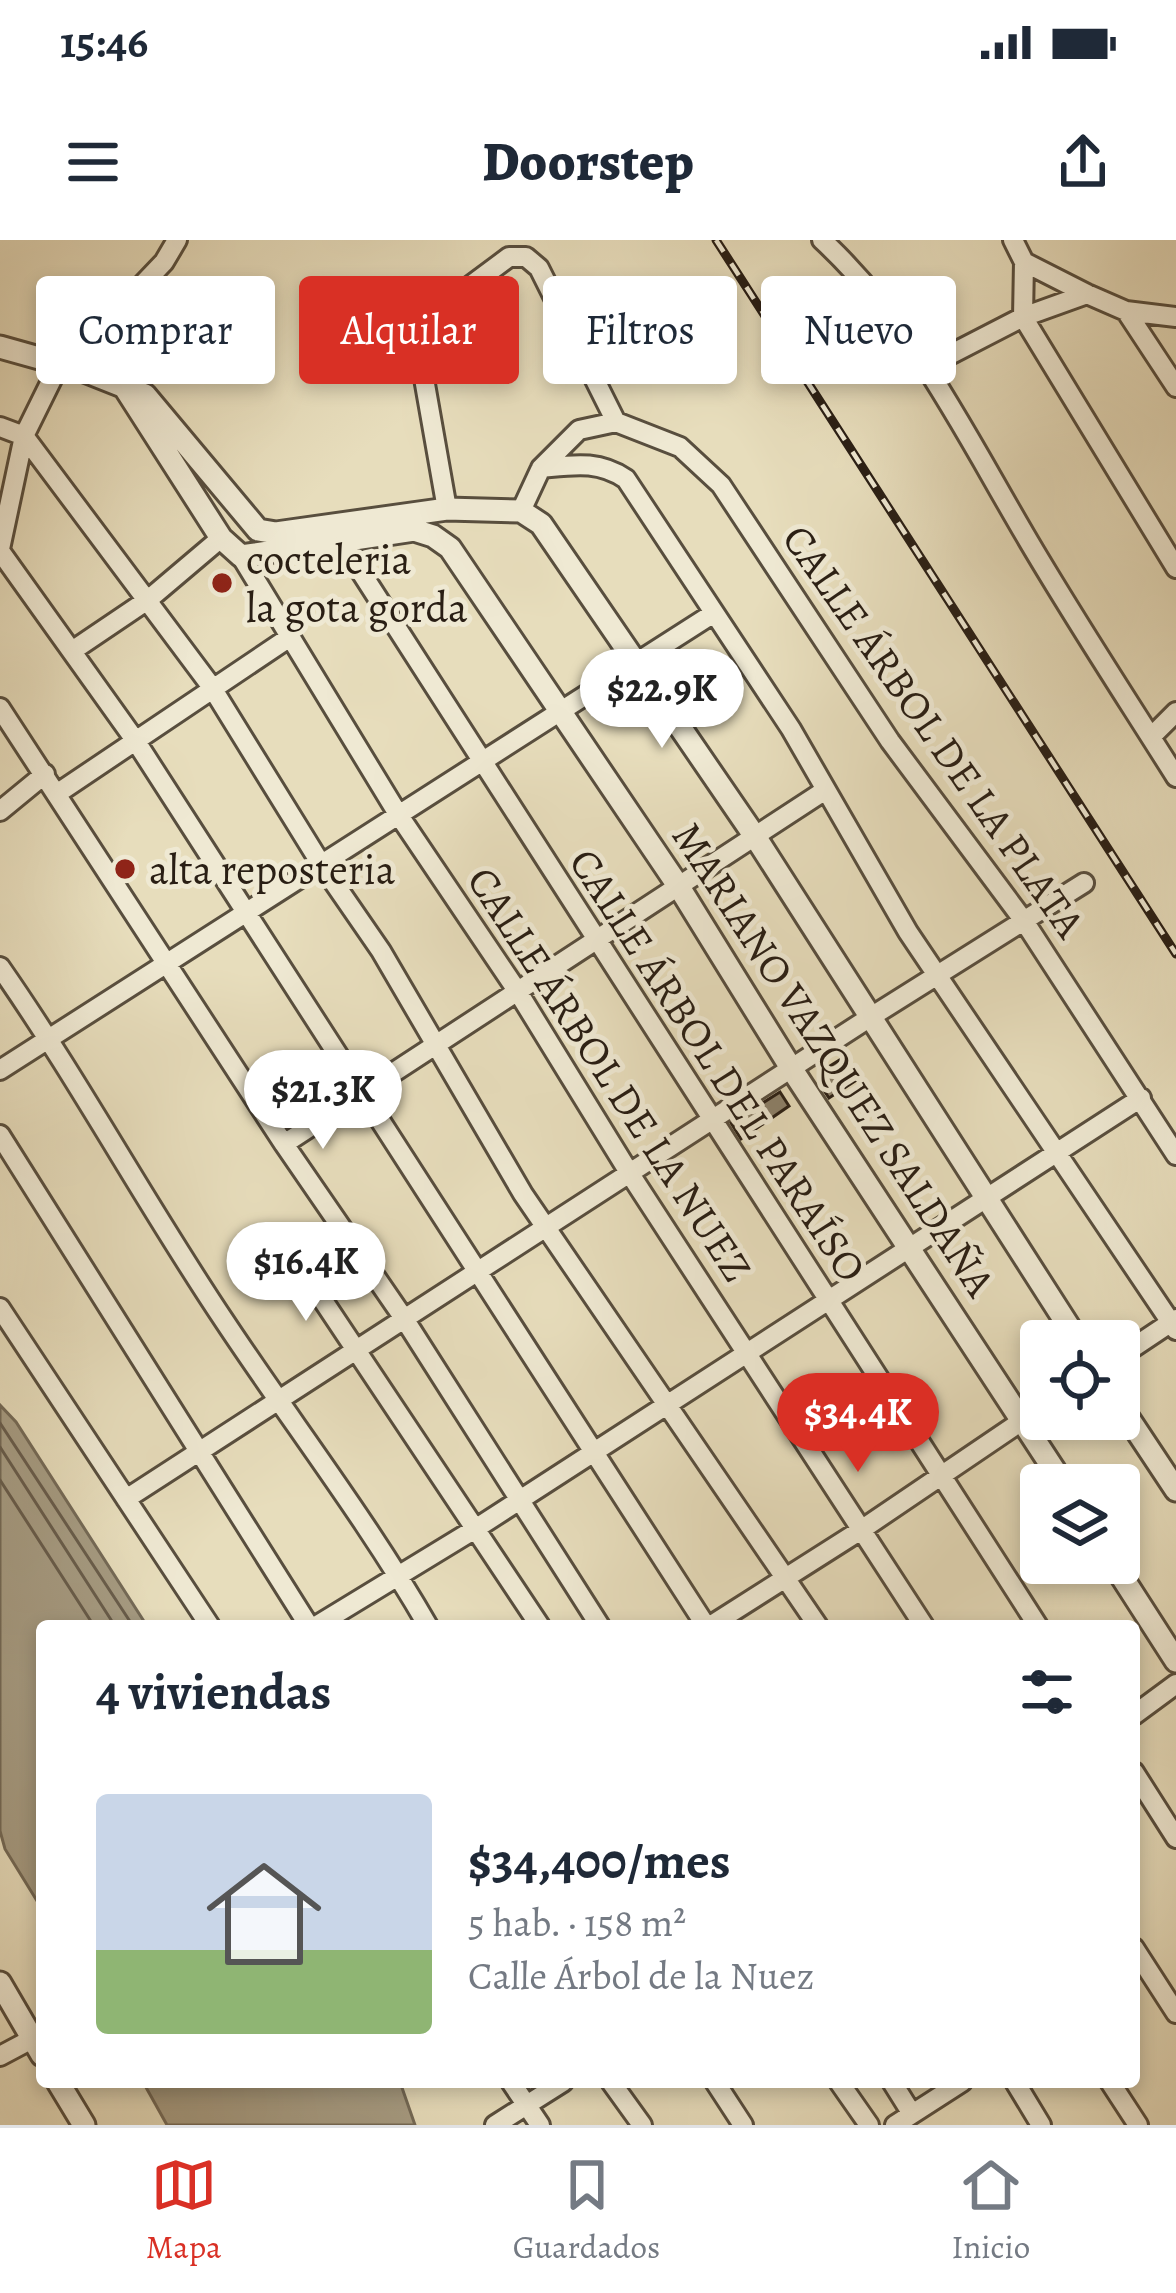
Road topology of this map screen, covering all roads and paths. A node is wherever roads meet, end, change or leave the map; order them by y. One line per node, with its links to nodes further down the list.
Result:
1 (177, 240): 5 (street)
2 (822, 240): 6 (street)
3 (1012, 240): 4 (street)
4 (1024, 262): 7 (street); 10 (street)
5 (151, 276)
6 (854, 276)
7 (1087, 294): 8 (street); 10 (street)
8 (1126, 311): 9 (street); 17 (street)
9 (1171, 312)
10 (1023, 317): 12 (street); 29 (street)
11 (0, 347): 13 (street)
12 (956, 352)
13 (36, 357)
14 (59, 384): 21 (street)
15 (114, 384): 18 (street)
16 (936, 384): 39 (street)
17 (1176, 387)
18 (124, 388): 23 (street); 25 (street)
19 (616, 422): 22 (street); 23 (street); 53 (street, CALLE ÁRBOL DE LA PLATA)
20 (0, 427): 21 (street)
21 (24, 436): 27 (street); 30 (street)
22 (541, 468): 24 (street); 31 (street)
23 (447, 509): 24 (street)
24 (521, 511): 34 (street)
25 (221, 538): 28 (street); 30 (street)
26 (341, 541): 28 (street, MARIANO VAZQUEZ SALDAÑA); 37 (street, MARIANO VAZQUEZ SALDAÑA); 41 (street, CALLE ÁRBOL DEL PARAÍSO)
27 (0, 544): 33 (street)
28 (242, 556): 32 (street, CALLE ÁRBOL DE LA NUEZ)
29 (1176, 568)
30 (149, 599): 33 (street); 35 (street)
31 (714, 613): 34 (street); 44 (street)
32 (290, 637): 35 (street); 47 (street, CALLE ÁRBOL DE LA NUEZ)
33 (72, 651): 40 (street)
34 (636, 662): 37 (street); 48 (street)
35 (211, 686): 40 (street); 49 (street)
36 (0, 708): 42 (street)
37 (559, 712): 41 (street); 51 (street, MARIANO VAZQUEZ SALDAÑA)
38 (1176, 712): 39 (street)
39 (1151, 737): 43 (street)
40 (135, 740): 45 (street); 52 (street)
41 (480, 762): 47 (street); 54 (street, CALLE ÁRBOL DEL PARAÍSO)
42 (45, 774): 45 (street); 46 (street)
43 (1176, 777)
44 (824, 791): 48 (street); 57 (street)
45 (58, 793): 55 (street)
46 (0, 811)
47 (398, 814): 49 (street); 58 (street, CALLE ÁRBOL DE LA NUEZ)
48 (756, 838): 51 (street); 59 (street)
49 (321, 864): 52 (street); 61 (street)
50 (1084, 883): 53 (street)
51 (680, 887): 54 (street); 62 (street, MARIANO VAZQUEZ SALDAÑA)
52 (245, 912): 55 (street); 64 (street)
53 (1024, 921): 57 (street); 65 (street, CALLE ÁRBOL DE LA PLATA)
54 (598, 941): 58 (street); 66 (street, CALLE ÁRBOL DEL PARAÍSO)
55 (166, 962): 60 (street); 68 (street)
56 (0, 967): 60 (street)
57 (938, 977): 59 (street); 69 (street)
58 (518, 992): 61 (street); 71 (street, CALLE ÁRBOL DE LA NUEZ)
59 (868, 1018): 62 (street); 72 (street)
60 (49, 1037): 63 (street); 86 (street)
61 (439, 1046): 64 (street); 73 (street)
62 (791, 1068): 66 (street); 74 (street, MARIANO VAZQUEZ SALDAÑA)
63 (0, 1070)
64 (362, 1096): 68 (street); 76 (street)
65 (1141, 1098): 69 (street); 70 (street, CALLE ÁRBOL DE LA PLATA)
66 (712, 1120): 71 (street); 77 (street, CALLE ÁRBOL DEL PARAÍSO)
67 (0, 1136): 90 (street)
68 (284, 1144): 79 (street)
69 (1059, 1152): 72 (street); 81 (street)
70 (1176, 1155)
71 (630, 1174): 73 (street); 84 (street, CALLE ÁRBOL DE LA NUEZ)
72 (984, 1198): 74 (street); 80 (street)
73 (546, 1229): 76 (street); 87 (street)
74 (908, 1246): 77 (street); 85 (street, MARIANO VAZQUEZ SALDAÑA)
75 (300, 1266): 83 (street)
76 (478, 1274): 79 (street); 91 (street)
77 (826, 1300): 84 (street); 92 (street, CALLE ÁRBOL DEL PARAÍSO)
78 (0, 1308): 95 (street)
79 (405, 1320): 83 (street); 94 (street)
80 (1064, 1320)
81 (1174, 1324): 82 (street)
82 (1140, 1344)
83 (356, 1351): 86 (street); 96 (street)
84 (748, 1352): 87 (street); 97 (street, CALLE ÁRBOL DE LA NUEZ)
85 (1020, 1398)
86 (278, 1401): 90 (street); 98 (street)
87 (664, 1403): 91 (street); 99 (street)
88 (1020, 1422): 92 (street)
89 (1140, 1436): 93 (street)
90 (202, 1451): 95 (street); 102 (street)
91 (592, 1451): 94 (street); 107 (street)
92 (939, 1477): 97 (street); 111 (street, CALLE ÁRBOL DEL PARAÍSO)
93 (1176, 1490)
94 (521, 1498): 96 (street); 106 (street)
95 (126, 1499): 101 (street)
96 (475, 1528): 98 (street); 105 (street)
97 (861, 1530): 99 (street); 110 (street, CALLE ÁRBOL DE LA NUEZ)
98 (399, 1576): 103 (street); 104 (street)
99 (787, 1578): 108 (street); 109 (street)
100 (1127, 1584): 112 (street)
101 (206, 1620)
102 (309, 1620)
103 (323, 1620)
104 (425, 1620)
105 (535, 1620)
106 (596, 1620)
107 (704, 1620)
108 (718, 1620)
109 (814, 1620)
110 (920, 1620)
111 (1034, 1620)
112 (1176, 1661)
113 (1176, 1684): 114 (street)
114 (1140, 1711)
115 (1140, 1781): 116 (street)
116 (1176, 1838)
117 (1140, 1957): 119 (street)
118 (0, 1983): 120 (street)
119 (1176, 2014)
120 (36, 2045)
121 (36, 2047): 122 (street)
122 (0, 2056)
123 (62, 2088): 135 (street)
124 (515, 2088): 133 (street)
125 (554, 2088): 133 (street)
126 (615, 2088): 138 (street)
127 (720, 2088): 139 (street)
128 (843, 2088): 140 (street)
129 (894, 2088): 134 (street)
130 (953, 2088): 134 (street)
131 (1019, 2088): 141 (street)
132 (1114, 2088): 142 (street)
133 (526, 2106): 136 (street); 137 (street)
134 (904, 2119)
135 (84, 2125)
136 (495, 2125)
137 (540, 2125)
138 (642, 2125)
139 (743, 2125)
140 (869, 2125)
141 (1042, 2125)
142 (1138, 2125)

